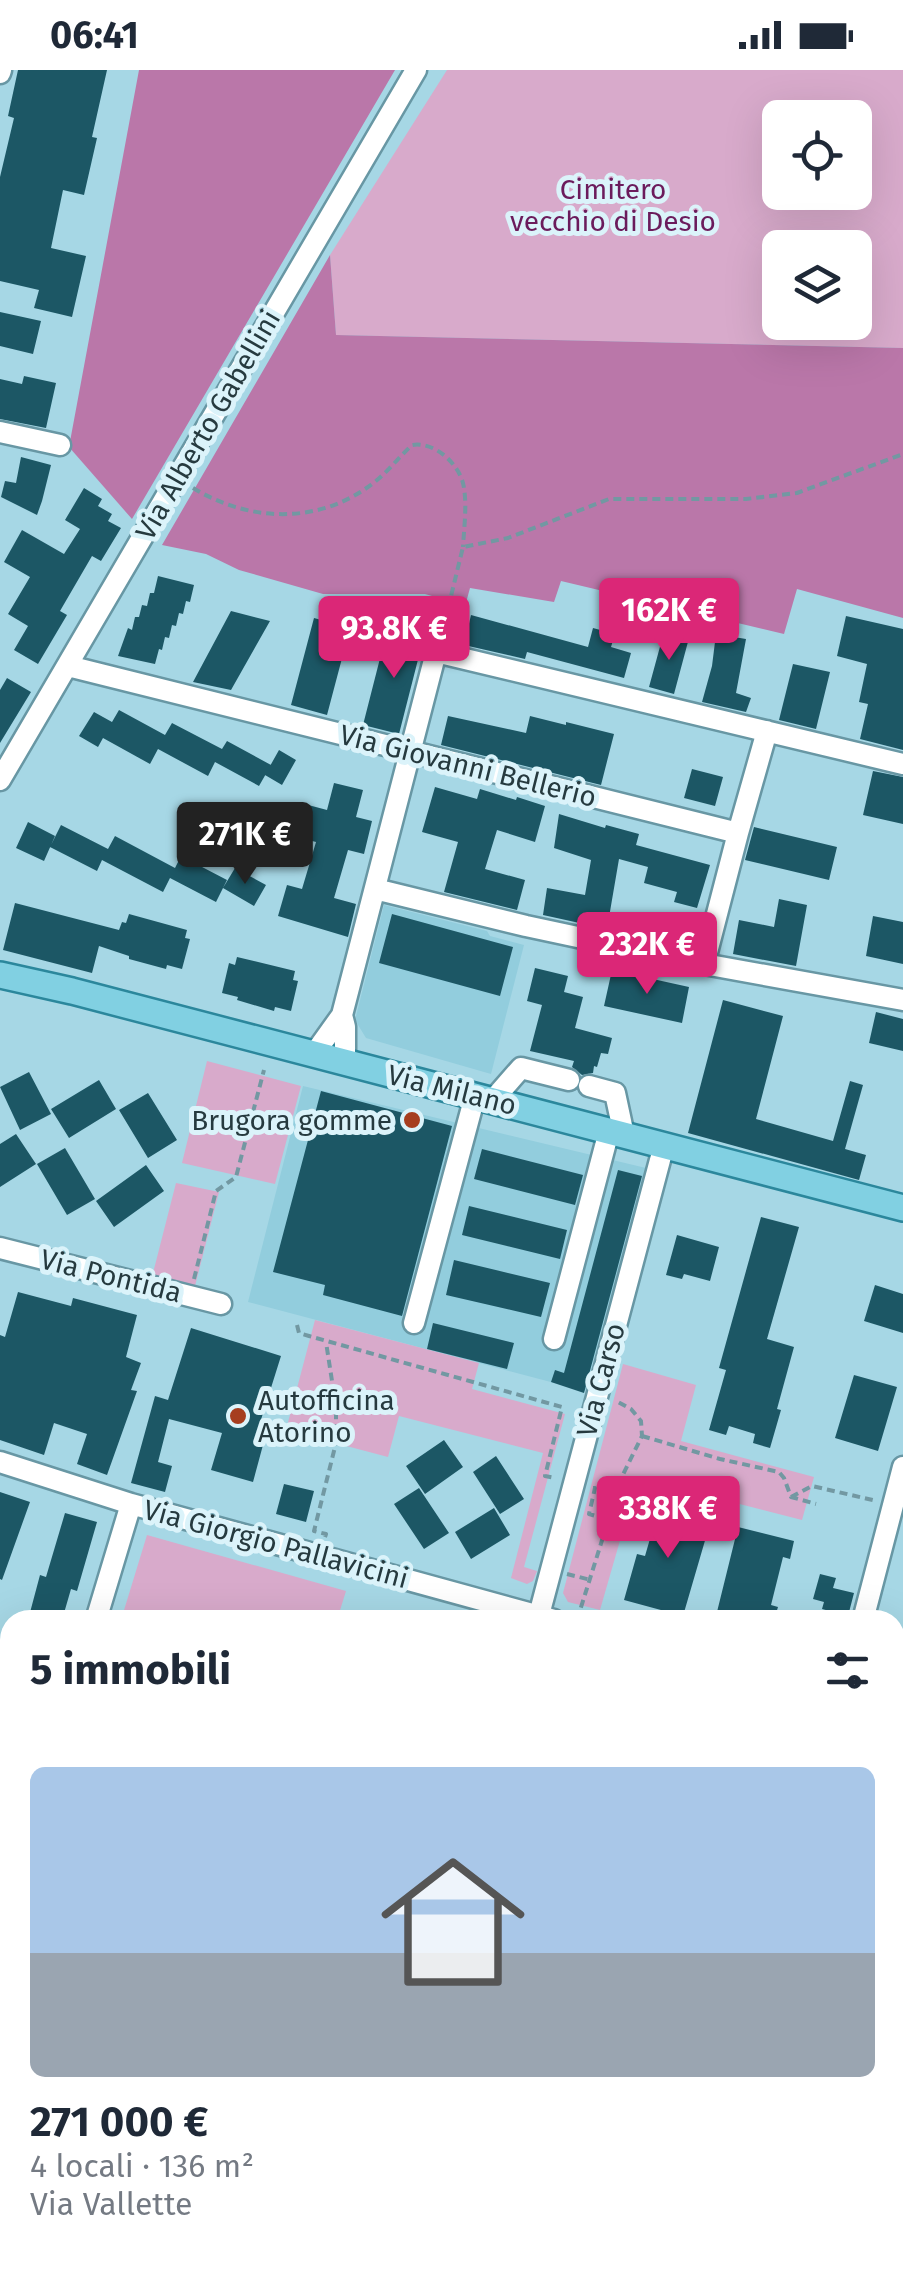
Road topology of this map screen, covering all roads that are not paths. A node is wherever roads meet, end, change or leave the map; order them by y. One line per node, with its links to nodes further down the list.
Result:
1 (416, 70): 4 (street, Via Alberto Gabellini)
2 (0, 432): 3 (street)
3 (60, 445)
4 (68, 666): 6 (street, Via Giovanni Bellerio); 8 (street, Via Alberto Gabellini)
5 (767, 731): 6 (street); 7 (street); 9 (street)
6 (410, 752): 9 (street, Via Giovanni Bellerio); 10 (street)
7 (903, 764)
8 (3, 767)
9 (738, 833): 11 (street)
10 (374, 888): 11 (street); 14 (street)
11 (704, 964): 13 (street)
12 (0, 975): 15 (main road, Via Milano)
13 (903, 1000)
14 (342, 1015): 15 (street); 16 (street)
15 (314, 1054): 16 (main road, Via Milano)
16 (345, 1062): 17 (main road, Via Milano)
17 (484, 1098): 18 (main road, Via Milano); 18 (street); 23 (street)
18 (616, 1133): 19 (main road, Via Milano); 24 (street)
19 (664, 1145): 20 (main road, Via Milano); 30 (street, Via Carso)
20 (903, 1208)
21 (0, 1248): 22 (street, Via Pontida)
22 (221, 1304)
23 (414, 1323)
24 (554, 1339)
25 (0, 1462): 27 (street, Via Giorgio Pallavicini)
26 (903, 1467): 31 (street)
27 (131, 1504): 28 (street); 29 (street, Via Giorgio Pallavicini)
28 (99, 1610)
29 (517, 1610)
30 (548, 1610)
31 (866, 1610)

